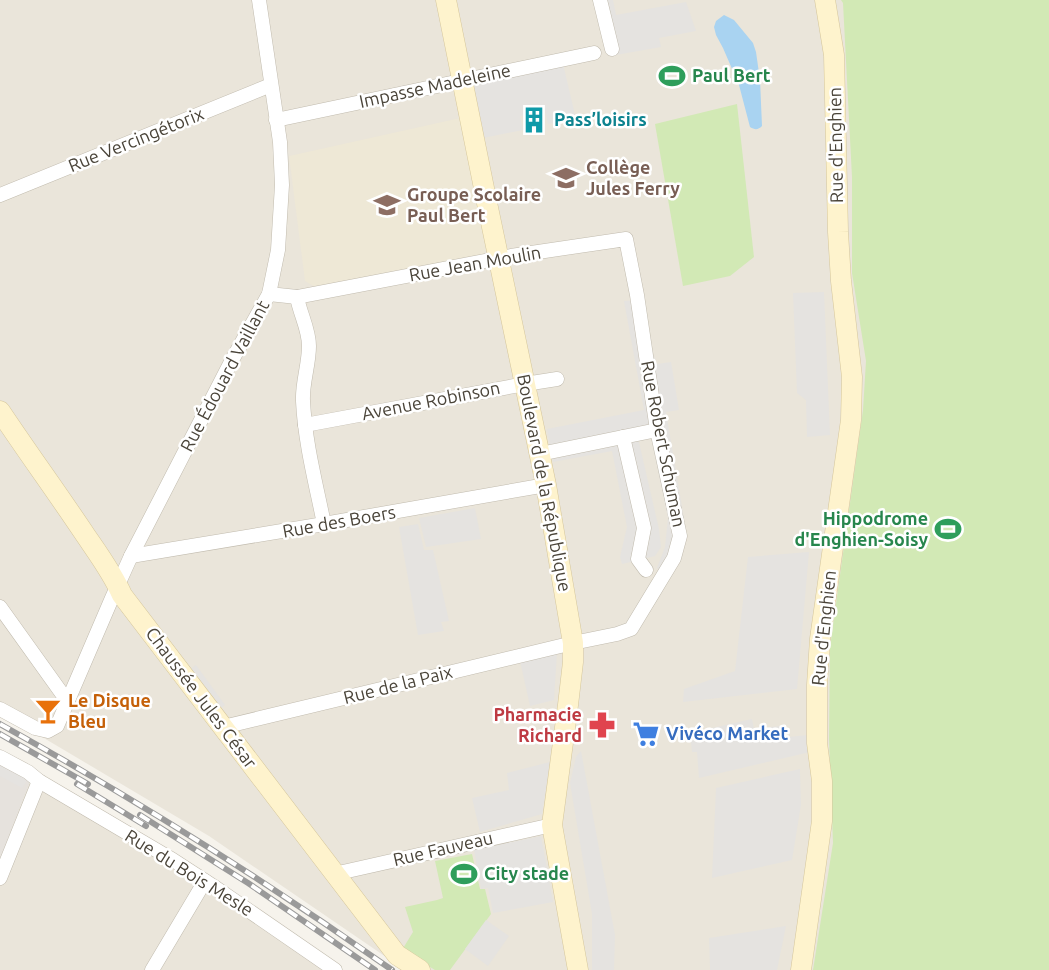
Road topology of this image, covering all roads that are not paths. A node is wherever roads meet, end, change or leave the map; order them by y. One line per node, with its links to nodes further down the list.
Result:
1 (259, 0): 8 (street, Rue Édouard Vaillant)
2 (446, 0): 7 (street, Boulevard de la République)
3 (600, 0): 5 (street)
4 (825, 0): 42 (street, Rue d'Enghien)
5 (612, 49)
6 (594, 53): 7 (street, Impasse Madeleine)
7 (462, 80): 9 (street, Impasse Madeleine); 11 (street, Boulevard de la République)
8 (271, 85): 9 (street, Rue Édouard Vaillant); 10 (street, Rue Vercingétorix)
9 (276, 120): 12 (street, Rue Édouard Vaillant)
10 (0, 195)
11 (498, 259): 13 (street, Rue Jean Moulin); 14 (street, Rue Jean Moulin); 16 (street, Boulevard de la République)
12 (269, 294): 14 (street, Rue Jean Moulin); 24 (street, Rue Édouard Vaillant)
13 (637, 295): 19 (street, Rue Robert Schuman)
14 (297, 297): 18 (street)
15 (557, 379): 16 (street, Avenue Robinson)
16 (525, 384): 18 (street, Avenue Robinson); 21 (street, Boulevard de la République)
17 (0, 411): 26 (street, Chaussée Jules César)
18 (305, 425): 23 (street)
19 (657, 430): 20 (street); 28 (street, Rue Robert Schuman)
20 (623, 437): 21 (street); 25 (street)
21 (540, 454): 22 (street, Boulevard de la République)
22 (546, 485): 23 (street, Rue des Boers); 28 (street, Boulevard de la République)
23 (324, 524): 24 (street, Rue des Boers)
24 (131, 556): 26 (street, Rue Édouard Vaillant)
25 (646, 570)
26 (118, 584): 29 (street, Rue Édouard Vaillant); 31 (street, Chaussée Jules César)
27 (0, 607): 29 (street)
28 (573, 643): 31 (street, Rue de la Paix); 34 (street, Boulevard de la République)
29 (68, 702): 30 (street, Rue Édouard Vaillant)
30 (0, 709)
31 (223, 727): 35 (street, Chaussée Jules César)
32 (0, 757): 33 (street, Rue du Bois Mesle)
33 (39, 782): 36 (street); 37 (street, Rue du Bois Mesle)
34 (552, 825): 35 (street, Rue Fauveau); 41 (street, Boulevard de la République)
35 (334, 874): 40 (street, Chaussée Jules César)
36 (0, 878)
37 (205, 881): 38 (street); 39 (street, Rue du Bois Mesle)
38 (152, 970)
39 (335, 970)
40 (420, 970)
41 (578, 970)
42 (801, 970)

